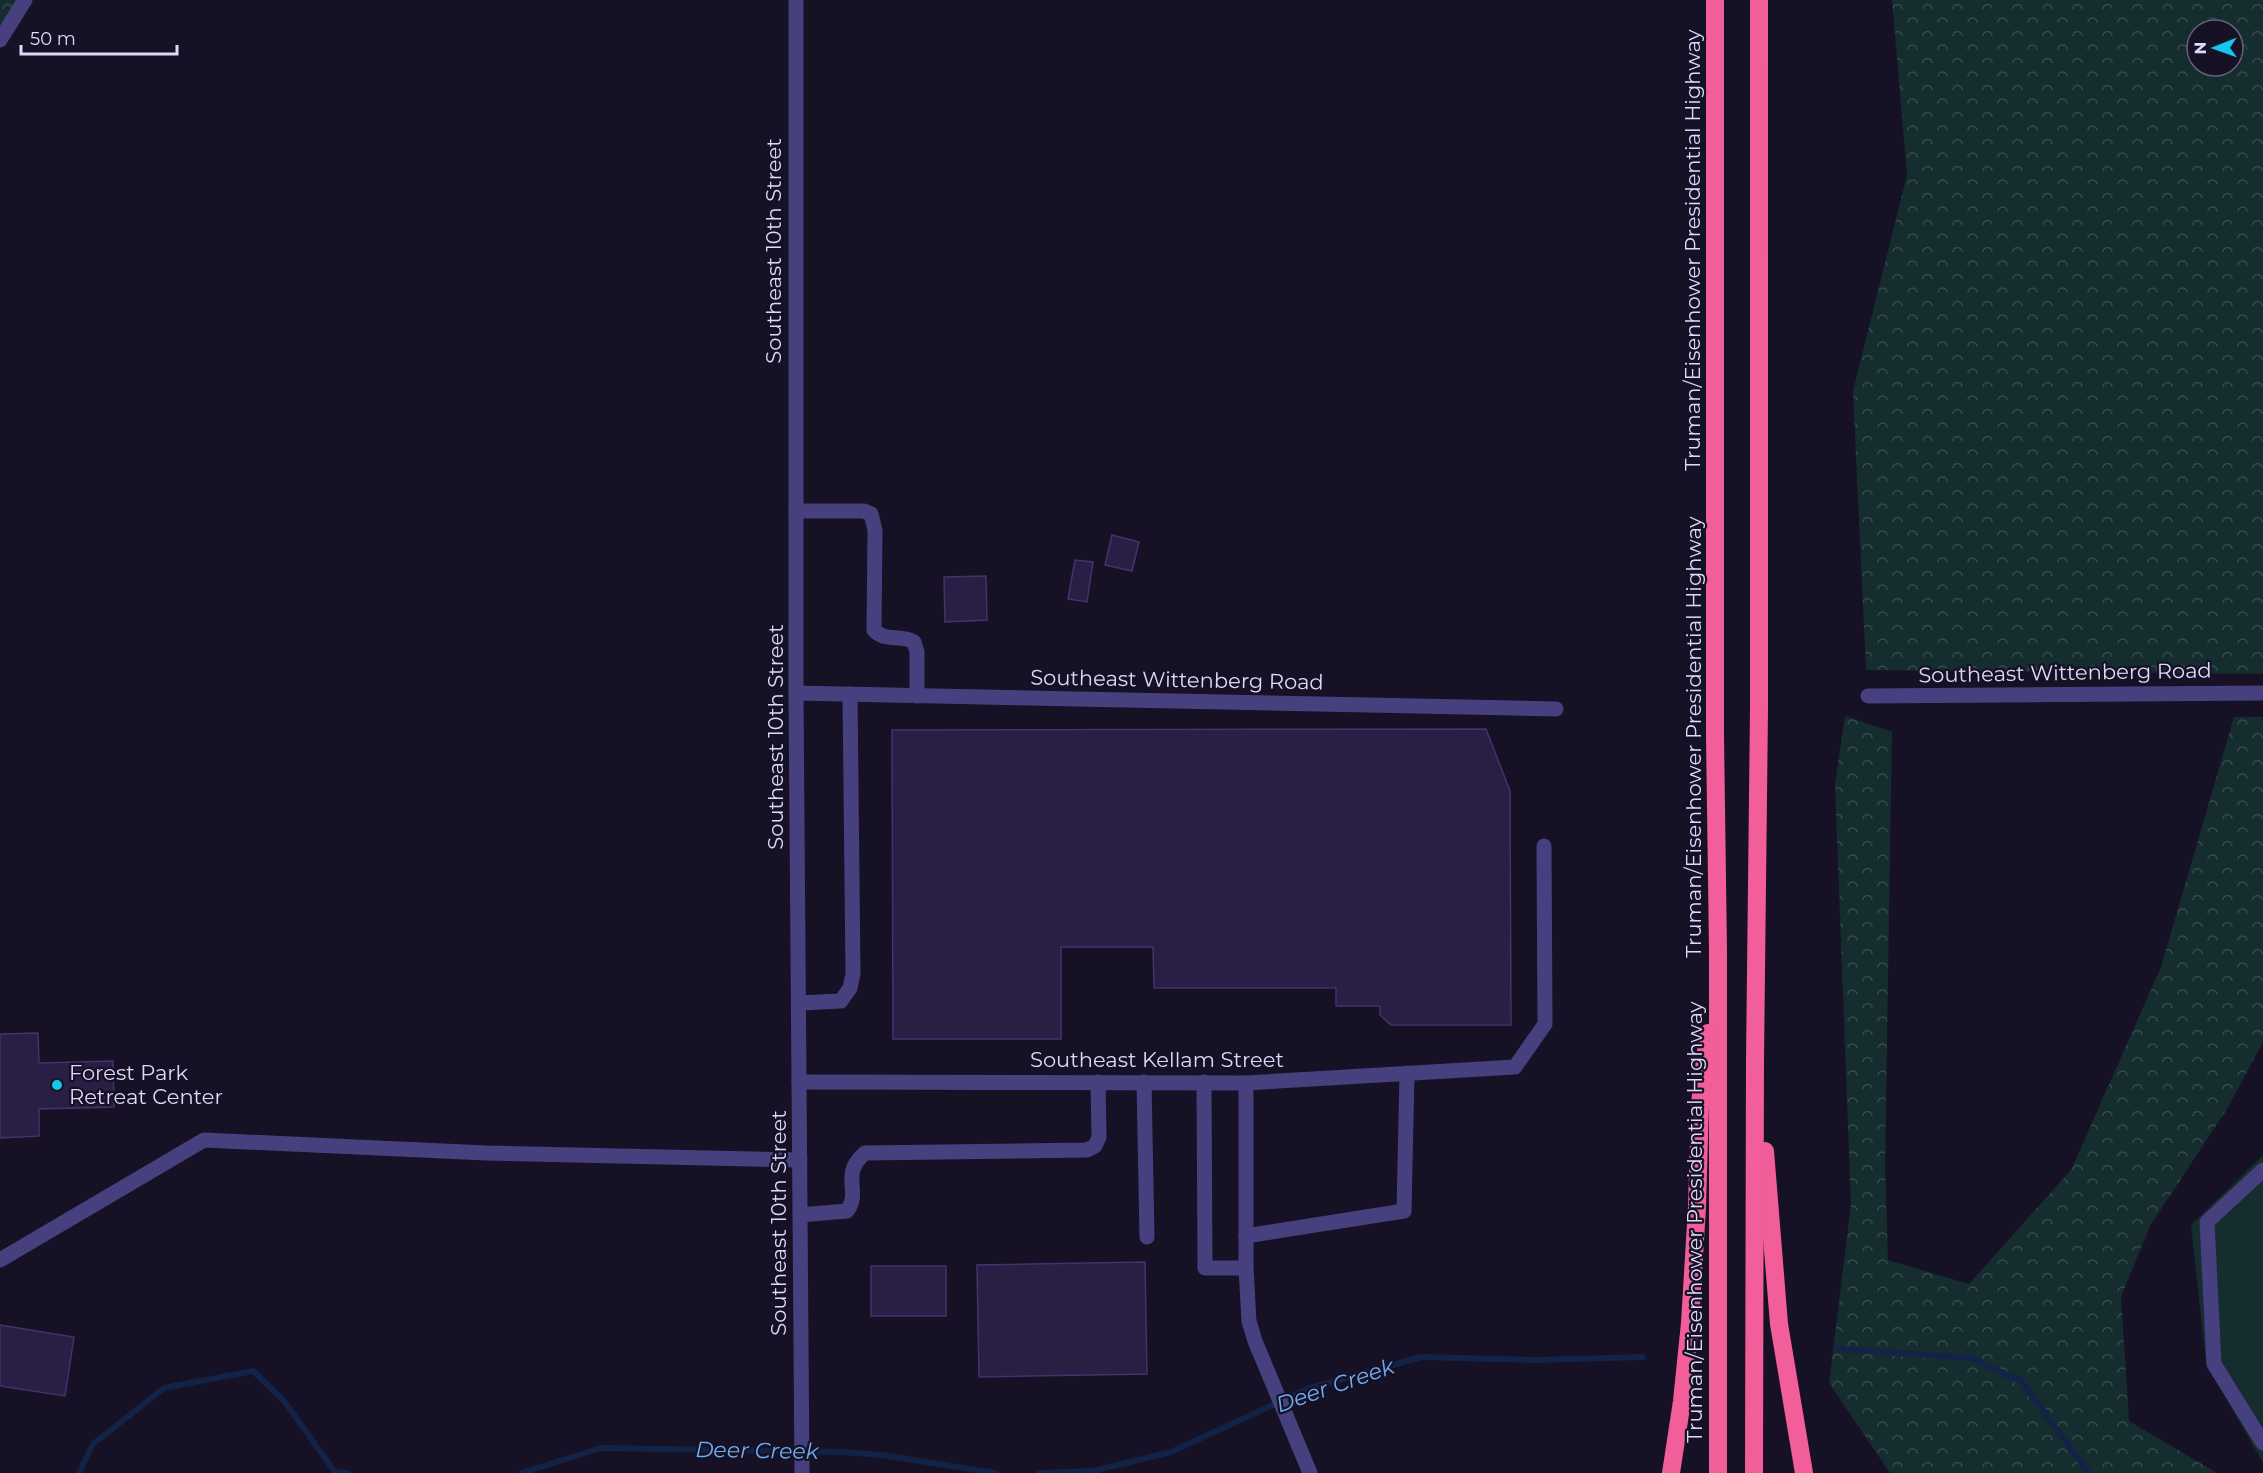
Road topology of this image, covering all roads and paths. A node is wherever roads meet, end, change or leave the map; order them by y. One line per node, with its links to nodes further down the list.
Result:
1 (25, 0): 5 (street)
2 (796, 0): 6 (street, Southeast 10th Street)
3 (1715, 0): 14 (highway, Truman/Eisenhower Presidential Highway)
4 (1759, 0): 16 (highway)
5 (0, 40)
6 (796, 511): 7 (street, Southeast 10th Street); 10 (street)
7 (796, 693): 9 (street, Southeast Wittenberg Road); 15 (street, Southeast 10th Street)
8 (2263, 693): 11 (street, Southeast Wittenberg Road)
9 (850, 694): 10 (street, Southeast Wittenberg Road); 15 (street)
10 (917, 696): 12 (street, Southeast Wittenberg Road)
11 (1868, 696)
12 (1556, 708)
13 (1544, 846): 17 (street, Southeast Kellam Street)
14 (1718, 951): 33 (highway); 34 (highway, Truman/Eisenhower Presidential Highway)
15 (799, 1003): 18 (street, Southeast 10th Street)
16 (1755, 1060): 35 (highway); 36 (highway)
17 (1407, 1073): 22 (street, Southeast Kellam Street); 26 (street)
18 (799, 1082): 19 (street, Southeast Kellam Street); 23 (street, Southeast 10th Street)
19 (1098, 1082): 20 (street, Southeast Kellam Street); 25 (street)
20 (1144, 1082): 21 (street, Southeast Kellam Street); 27 (street)
21 (1204, 1082): 22 (street, Southeast Kellam Street); 29 (street)
22 (1246, 1083): 26 (street)
23 (800, 1160): 25 (street, Southeast 10th Street); 28 (street)
24 (2263, 1170): 30 (street)
25 (800, 1215): 31 (street, Southeast 10th Street)
26 (1246, 1236): 29 (street)
27 (1147, 1237)
28 (0, 1260)
29 (1246, 1268): 32 (street)
30 (2263, 1443)
31 (802, 1473)
32 (1310, 1473)
33 (1671, 1473)
34 (1718, 1473)
35 (1754, 1473)
36 (1804, 1473)

